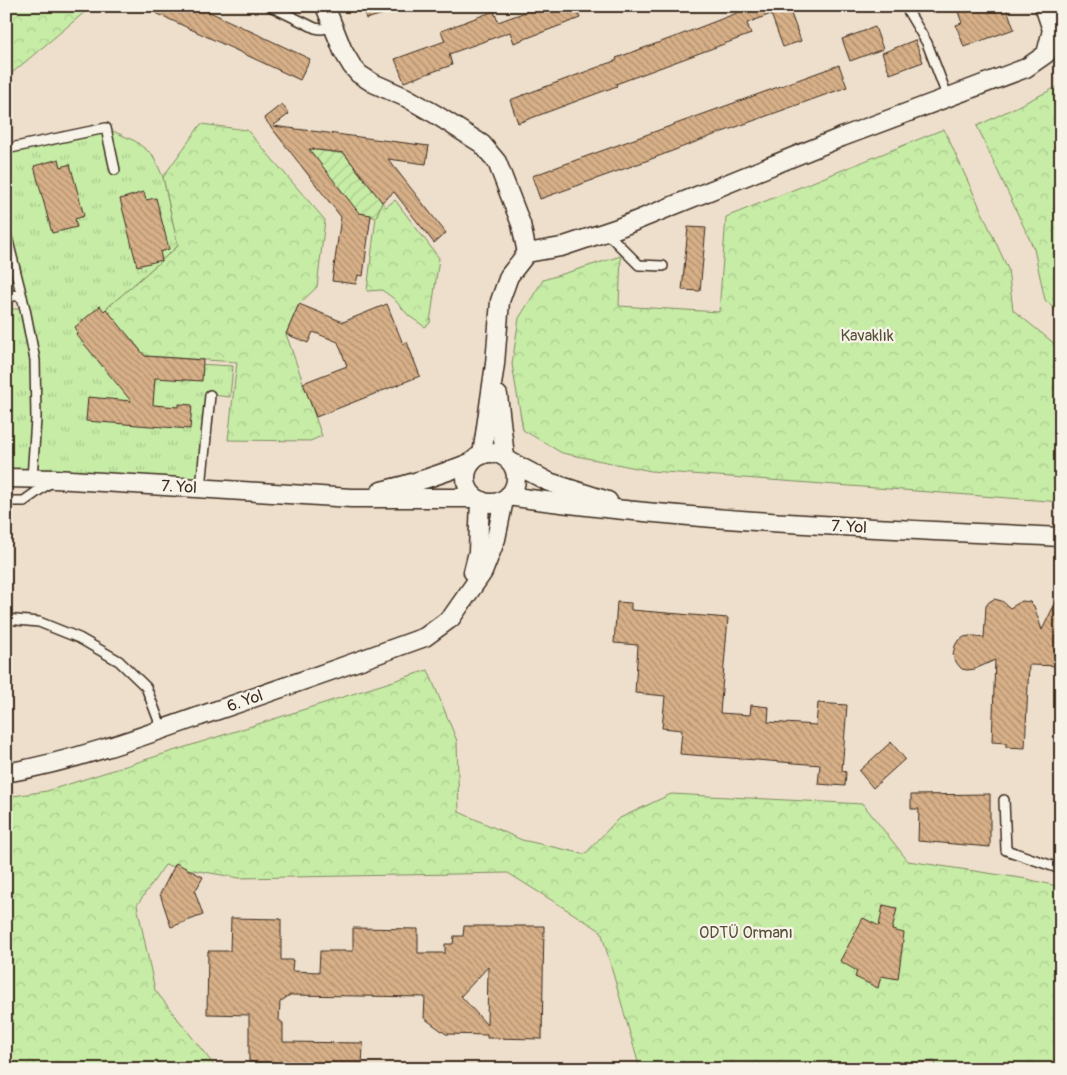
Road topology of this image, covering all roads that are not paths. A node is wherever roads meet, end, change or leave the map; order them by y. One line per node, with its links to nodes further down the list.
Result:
1 (270, 6): 5 (lane)
2 (324, 6): 5 (street)
3 (905, 6): 6 (lane)
4 (1044, 6): 6 (street)
5 (333, 27): 11 (street)
6 (948, 98): 9 (street)
7 (6, 149): 8 (lane)
8 (115, 170)
9 (606, 232): 11 (street); 12 (lane)
10 (6, 233): 14 (lane)
11 (527, 253): 15 (street)
12 (663, 266)
13 (6, 294): 14 (lane)
14 (22, 297): 20 (lane)
15 (495, 364): 17 (street); 18 (street)
16 (210, 395): 22 (lane)
17 (477, 458): 18 (street, 7. Yol); 23 (street, 7. Yol); 25 (street)
18 (508, 460): 24 (street); 27 (street, 7. Yol)
19 (6, 478): 20 (street, 7. Yol)
20 (32, 478): 21 (street, 7. Yol)
21 (55, 479): 22 (street, 7. Yol); 26 (lane)
22 (201, 488): 23 (street, 7. Yol)
23 (351, 498): 25 (street, 7. Yol)
24 (506, 498): 25 (street, 7. Yol); 27 (street, 7. Yol); 29 (street, 6. Yol)
25 (478, 499): 29 (street, 6. Yol)
26 (6, 501)
27 (637, 511): 28 (street, 7. Yol)
28 (1061, 538)
29 (466, 597): 31 (street, 6. Yol)
30 (6, 619): 31 (lane)
31 (162, 730): 32 (street, 6. Yol)
32 (6, 772)
33 (1004, 800): 34 (lane)
34 (1061, 869)

